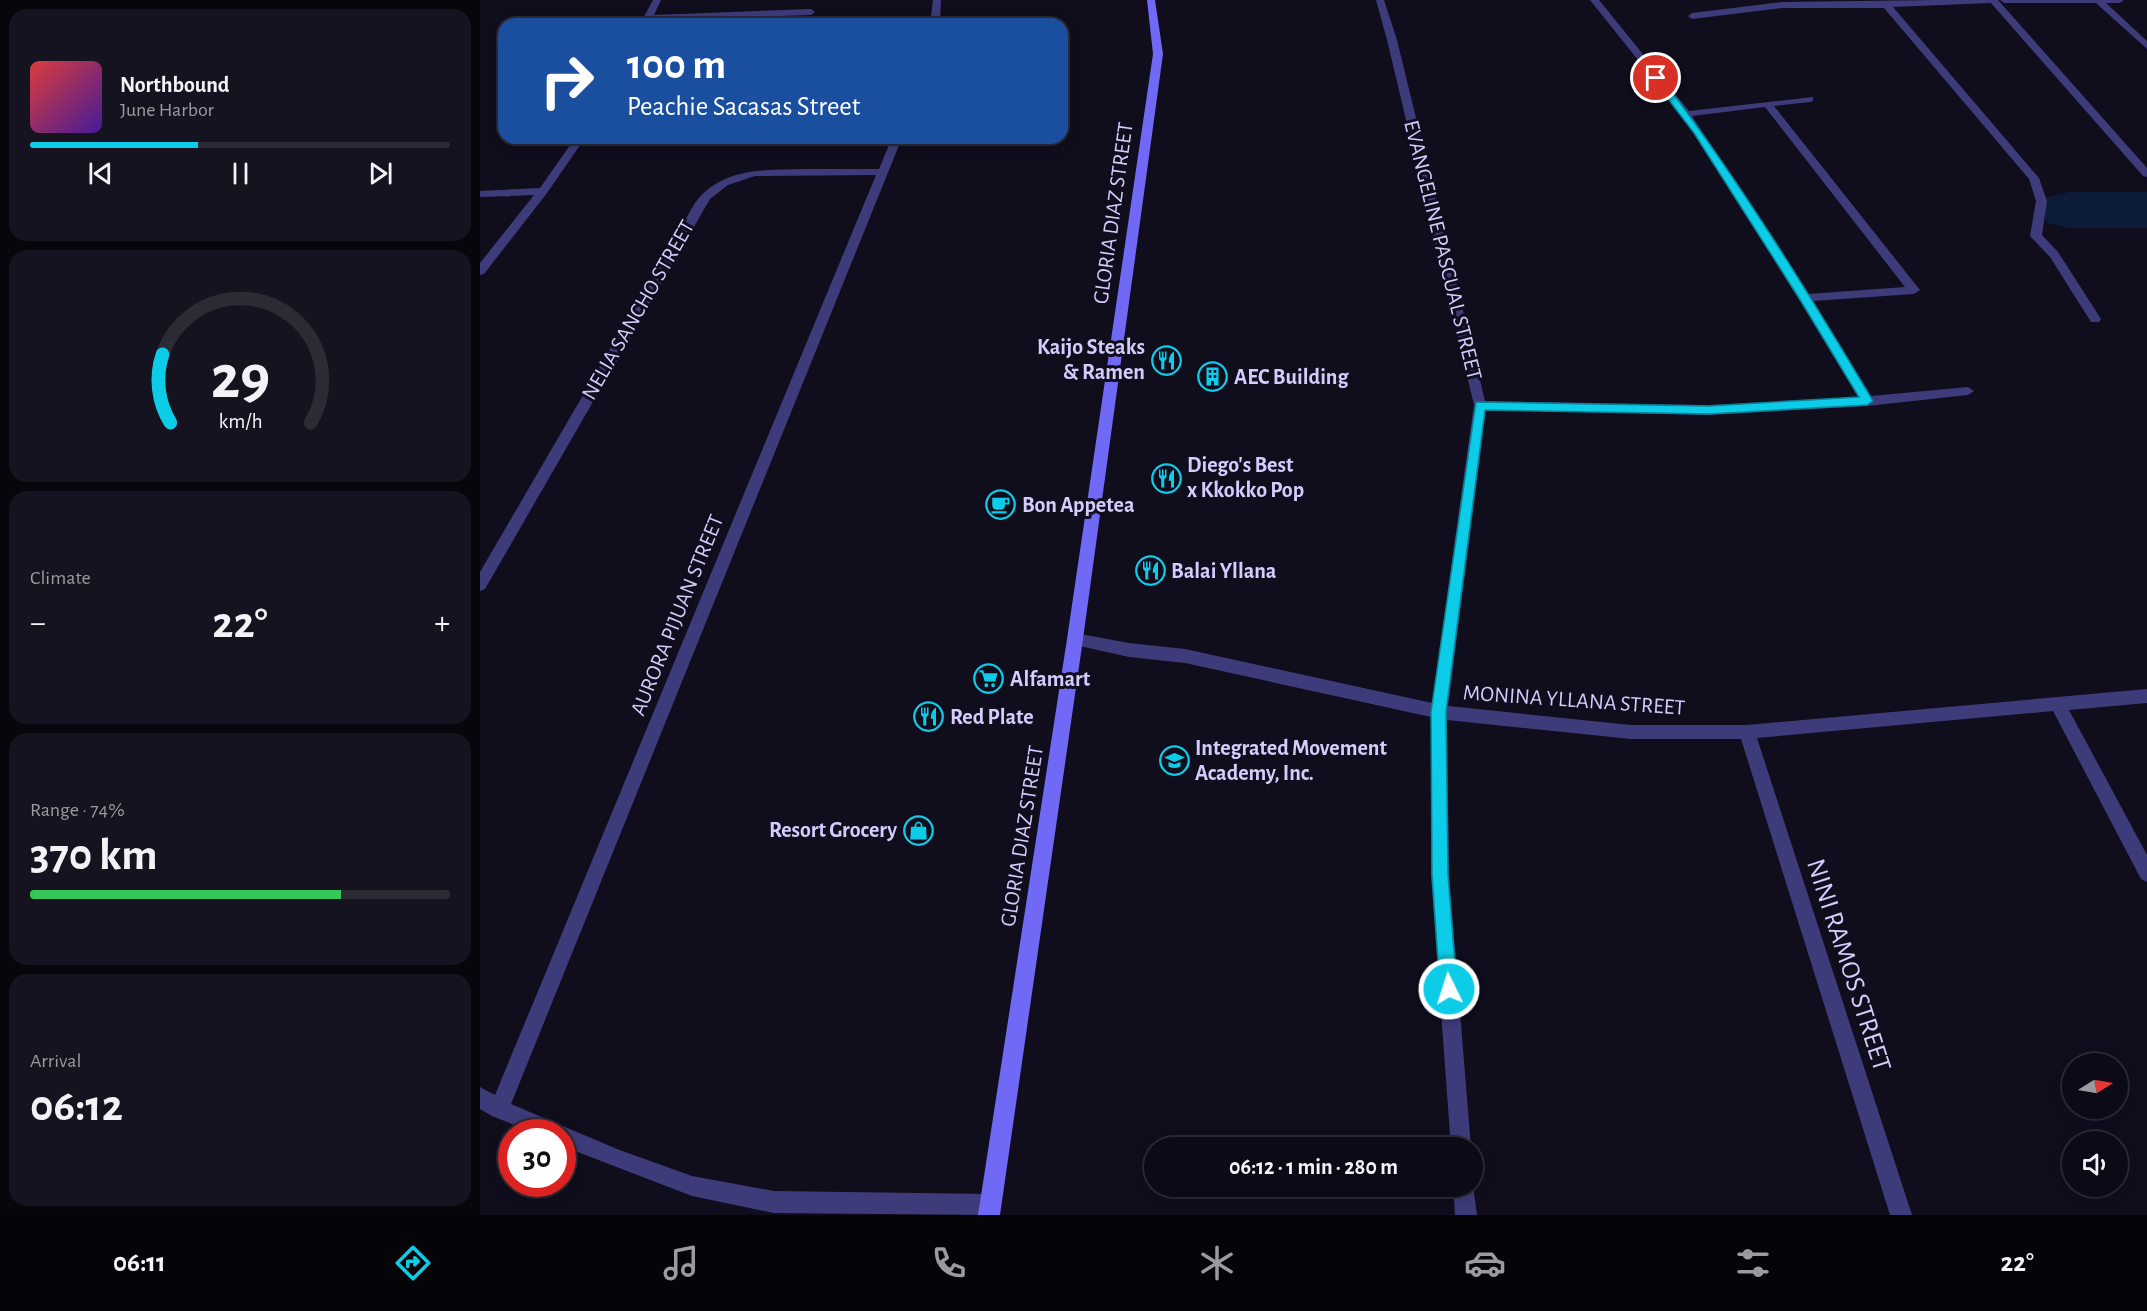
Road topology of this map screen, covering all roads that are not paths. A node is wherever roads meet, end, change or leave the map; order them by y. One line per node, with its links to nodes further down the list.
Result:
1 (657, 0): 13 (street)
2 (937, 0): 15 (street)
3 (1151, 0): 33 (street, GLORIA DIAZ STREET)
4 (1380, 0): 31 (street, EVANGELINE PASCUAL STREET)
5 (1594, 0): 19 (street)
6 (1992, 0): 10 (street); 23 (street)
7 (2004, 0): 9 (street)
8 (2120, 0): 9 (street)
9 (2099, 1): 16 (street)
10 (1886, 4): 12 (street); 28 (street)
11 (811, 12): 14 (street)
12 (1692, 16)
13 (648, 18)
14 (702, 18)
15 (936, 18)
16 (2147, 46)
17 (1810, 99): 18 (street)
18 (1767, 104): 19 (street); 27 (street)
19 (1686, 114): 27 (street)
20 (576, 144): 24 (street)
21 (894, 144): 22 (street, AURORA PIJUAN STREET)
22 (883, 171): 32 (street, NELIA SANCHO STREET); 40 (street, AURORA PIJUAN STREET)
23 (2147, 174)
24 (543, 191): 25 (street); 26 (street)
25 (480, 194)
26 (480, 271)
27 (1805, 298): 30 (street)
28 (2095, 319)
29 (1968, 391): 30 (street)
30 (1867, 401): 31 (street)
31 (1480, 405): 36 (street, EVANGELINE PASCUAL STREET)
32 (480, 585)
33 (1075, 639): 36 (street, MONINA YLLANA STREET); 45 (street, GLORIA DIAZ STREET)
34 (2147, 696): 35 (street, MONINA YLLANA STREET)
35 (2058, 706): 37 (street, MONINA YLLANA STREET); 38 (street)
36 (1439, 712): 37 (street, MONINA YLLANA STREET); 42 (street, EVANGELINE PASCUAL STREET)
37 (1747, 732): 47 (street, NINI RAMOS STREET)
38 (2147, 873)
39 (480, 1097): 40 (street)
40 (500, 1109): 41 (street)
41 (524, 1119)
42 (1460, 1137)
43 (576, 1142): 45 (street)
44 (1465, 1197): 46 (street)
45 (989, 1210)
46 (1466, 1215)
47 (1901, 1215)

